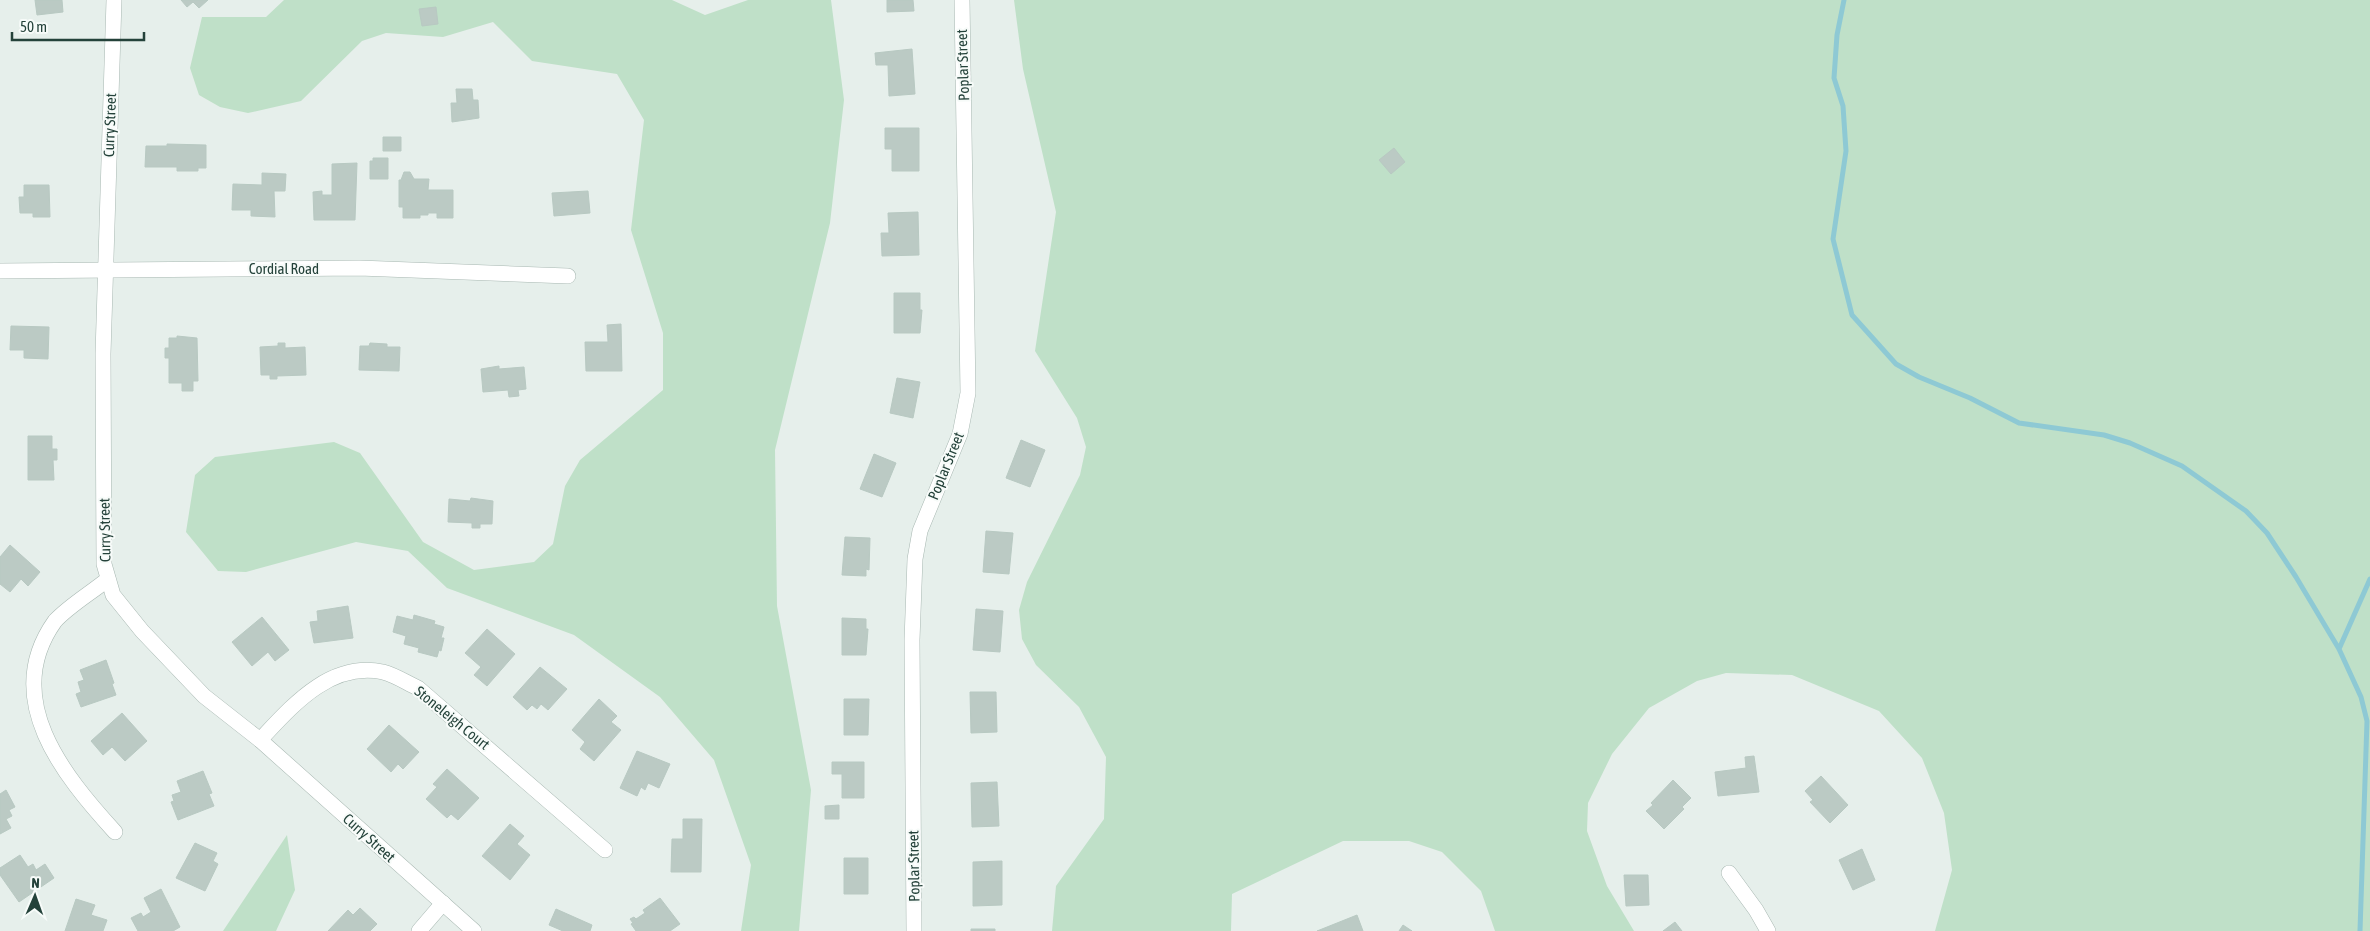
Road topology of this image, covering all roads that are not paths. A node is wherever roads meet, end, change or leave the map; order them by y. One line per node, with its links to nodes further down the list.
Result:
1 (114, 0): 3 (street, Curry Street)
2 (962, 0): 14 (street, Poplar Street)
3 (106, 269): 4 (street, Cordial Road); 5 (street, Cordial Road); 6 (street, Curry Street)
4 (0, 270)
5 (568, 276)
6 (108, 579): 7 (street, Curry Street); 8 (street)
7 (260, 740): 9 (street, Stoneleigh Court); 11 (street, Curry Street)
8 (114, 832)
9 (605, 850)
10 (1729, 873): 15 (street)
11 (443, 903): 12 (street); 13 (street, Curry Street)
12 (419, 931)
13 (474, 931)
14 (914, 931)
15 (1768, 931)

